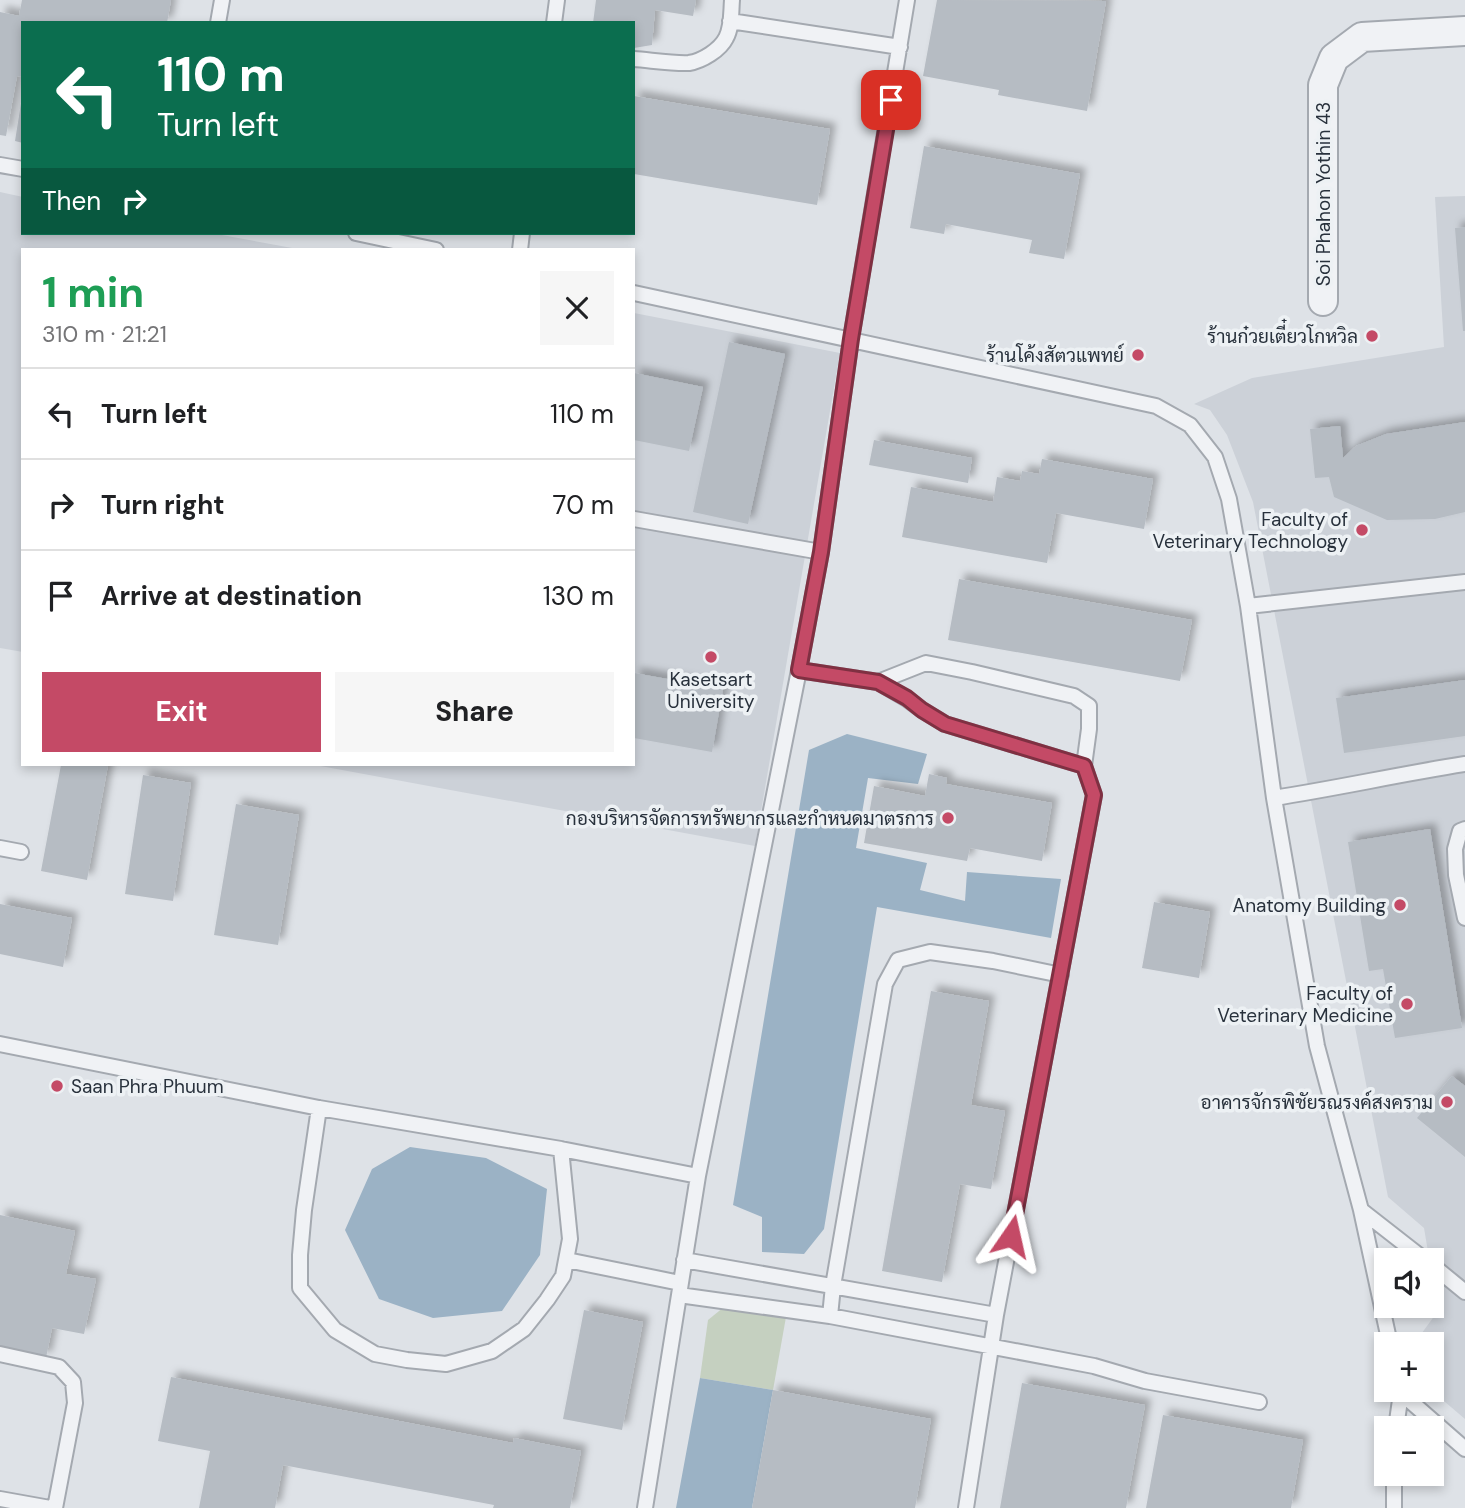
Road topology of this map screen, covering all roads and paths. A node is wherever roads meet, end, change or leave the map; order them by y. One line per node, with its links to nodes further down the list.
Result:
1 (222, 0): 5 (lane)
2 (557, 0): 6 (lane)
3 (732, 0): 7 (lane)
4 (907, 0): 9 (lane)
5 (218, 21)
6 (554, 21)
7 (730, 21): 9 (lane); 10 (lane)
8 (1465, 31): 16 (street, Soi Phahon Yothin 43)
9 (900, 47): 17 (lane)
10 (635, 59)
11 (0, 165): 12 (lane)
12 (21, 169)
13 (365, 235): 14 (lane)
14 (427, 248)
15 (635, 293): 17 (lane)
16 (1323, 302)
17 (851, 339): 19 (lane); 21 (lane)
18 (635, 519): 19 (lane)
19 (821, 552): 22 (lane)
20 (1465, 582): 21 (lane)
21 (1248, 606): 26 (lane)
22 (799, 670): 23 (lane); 35 (lane)
23 (878, 682): 25 (lane); 25 (lane)
24 (1465, 764): 26 (lane)
25 (1084, 766): 31 (lane)
26 (1274, 798): 36 (lane)
27 (1465, 829): 30 (lane)
28 (0, 848): 29 (lane)
29 (20, 852)
30 (1465, 918)
31 (1061, 975): 41 (lane); 44 (lane)
32 (0, 1044): 33 (lane)
33 (319, 1108): 34 (lane); 38 (lane)
34 (561, 1149): 35 (lane); 38 (lane)
35 (698, 1176): 39 (lane)
36 (1361, 1210): 37 (lane); 46 (lane)
37 (1410, 1248)
38 (567, 1260): 42 (lane)
39 (684, 1261): 41 (lane); 42 (lane)
40 (1444, 1275): 43 (lane)
41 (833, 1286): 44 (lane); 45 (lane)
42 (679, 1289): 45 (lane); 55 (lane)
43 (1465, 1292)
44 (996, 1315): 47 (lane)
45 (830, 1316): 47 (lane)
46 (1387, 1332)
47 (991, 1346): 49 (lane); 56 (lane)
48 (0, 1354): 54 (lane)
49 (1259, 1402)
50 (1413, 1402): 51 (lane)
51 (1465, 1449)
52 (1394, 1486): 57 (lane)
53 (0, 1499): 54 (lane)
54 (52, 1508)
55 (645, 1508)
56 (966, 1508)
57 (1394, 1508)

